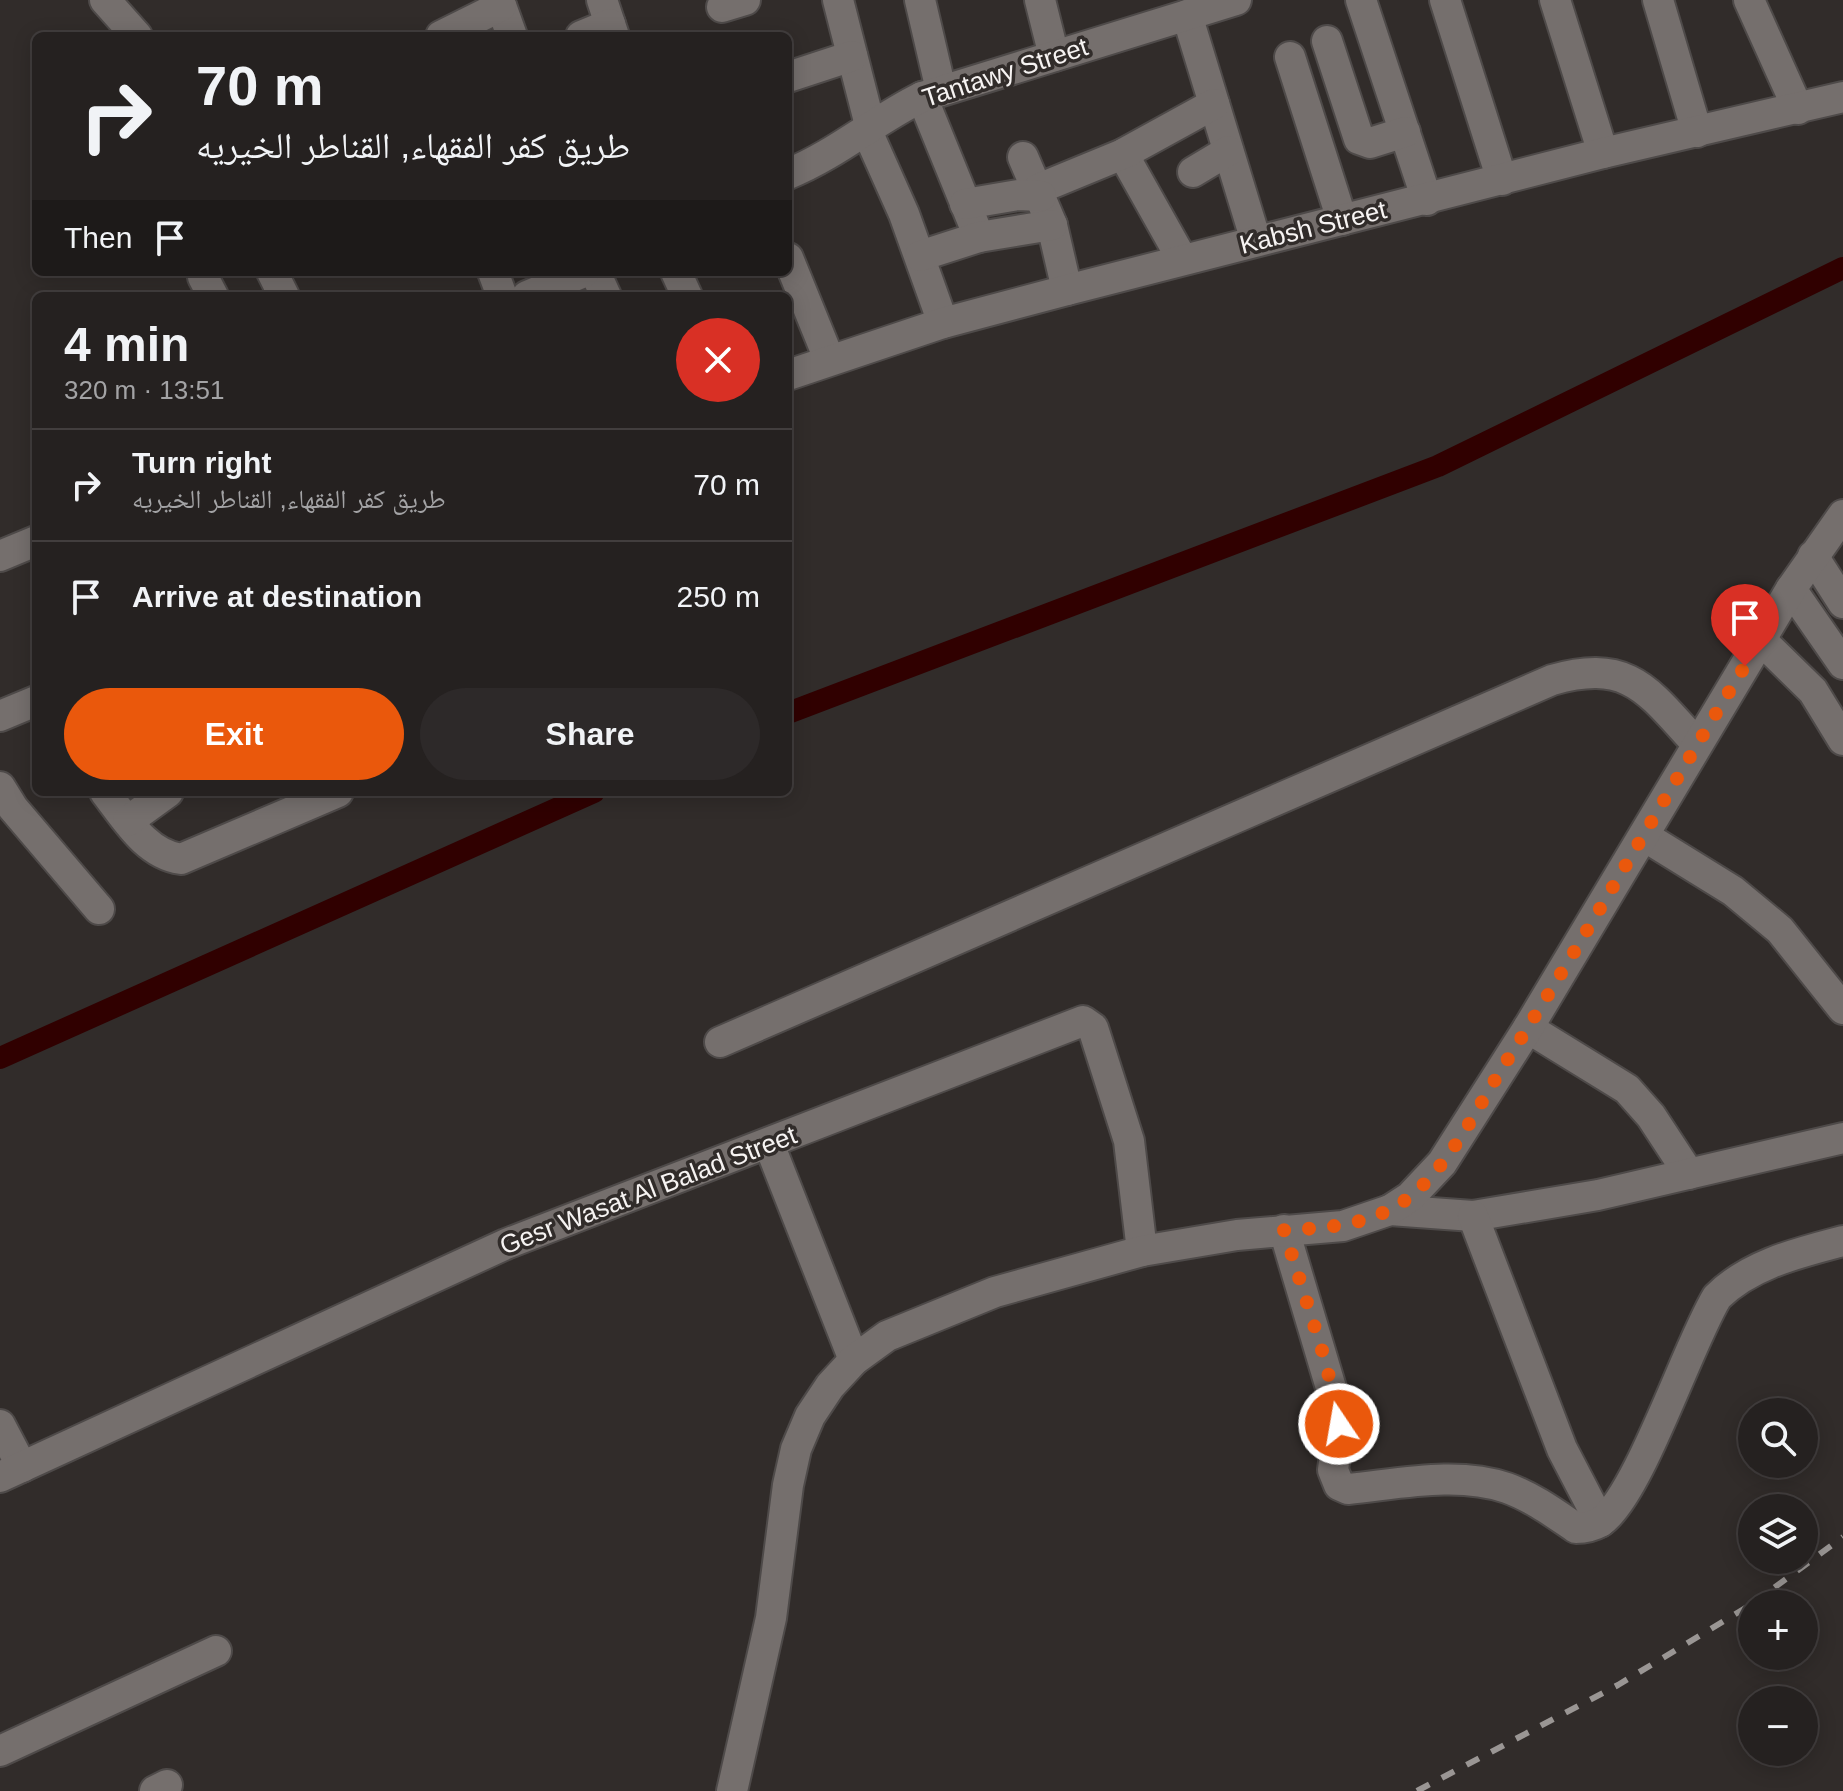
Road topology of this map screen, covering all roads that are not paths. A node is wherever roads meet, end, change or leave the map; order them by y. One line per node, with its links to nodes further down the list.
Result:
1 (105, 0): 15 (street)
2 (838, 0): 20 (street)
3 (920, 0): 24 (street)
4 (1040, 0): 21 (street)
5 (1361, 0): 29 (street)
6 (1445, 0): 37 (street)
7 (1555, 0): 32 (street)
8 (1658, 0): 30 (street)
9 (1749, 0): 27 (street)
10 (1230, 1): 13 (street, Tantawy Street)
11 (500, 3): 16 (street); 17 (street)
12 (1143, 14): 13 (street, Tantawy Street); 21 (street, Tantawy Street)
13 (1187, 15): 26 (street)
14 (609, 20): 18 (street)
15 (133, 32)
16 (448, 32)
17 (511, 32)
18 (588, 32)
19 (1327, 41): 29 (street)
20 (852, 56): 23 (street); 28 (street)
21 (1054, 56): 24 (street, Tantawy Street)
22 (1290, 57): 41 (street)
23 (792, 76)
24 (932, 93): 28 (street, Tantawy Street); 40 (street)
25 (1843, 97): 27 (street, Kabsh Street)
26 (1214, 104): 31 (street); 33 (street)
27 (1798, 109): 30 (street, Kabsh Street)
28 (869, 130): 35 (street, Tantawy Street); 45 (street)
29 (1405, 132): 39 (street)
30 (1697, 132): 32 (street, Kabsh Street)
31 (1228, 151): 36 (street); 44 (street)
32 (1603, 153): 37 (street, Kabsh Street)
33 (1123, 154): 38 (street); 46 (street)
34 (1023, 157): 38 (street)
35 (792, 172)
36 (1193, 172)
37 (1502, 180): 39 (street, Kabsh Street)
38 (1040, 193): 40 (street); 42 (street)
39 (1427, 200): 41 (street, Kabsh Street)
40 (965, 204): 43 (street)
41 (1342, 220): 44 (street, Kabsh Street)
42 (1052, 225): 43 (street); 49 (street)
43 (979, 237): 45 (street)
44 (1256, 241): 46 (street, Kabsh Street)
45 (920, 256): 51 (street)
46 (1182, 259): 49 (street, Kabsh Street)
47 (792, 268): 52 (street)
48 (574, 276): 50 (street)
49 (1067, 290): 51 (street, Kabsh Street)
50 (536, 292)
51 (943, 323): 52 (street, Kabsh Street)
52 (829, 359): 53 (street, Kabsh Street)
53 (792, 373)
54 (1843, 516): 57 (street)
55 (32, 543): 56 (street)
56 (0, 556)
57 (1813, 556): 58 (street); 59 (street)
58 (1791, 589): 60 (street); 61 (street)
59 (1843, 603)
60 (1761, 640): 64 (street); 65 (street)
61 (1843, 664)
62 (32, 702): 63 (street)
63 (2, 711)
64 (1843, 740)
65 (1697, 744): 72 (street); 76 (street)
66 (0, 787): 73 (street)
67 (108, 796): 71 (street)
68 (162, 796): 71 (street)
69 (314, 796): 70 (street)
70 (278, 802): 71 (street)
71 (128, 821)
72 (1644, 836): 74 (street); 75 (street)
73 (99, 909)
74 (1843, 1009)
75 (1528, 1028): 79 (street); 80 (street)
76 (720, 1042)
77 (1843, 1138): 79 (street)
78 (769, 1144): 84 (street, Gesr Wasat Al Balad Street); 85 (street); 87 (street, Gesr Wasat Al Balad Street)
79 (1689, 1174): 81 (street)
80 (1390, 1210): 81 (street); 82 (street)
81 (1473, 1216): 88 (street)
82 (1284, 1230): 84 (street); 88 (street)
83 (1843, 1241): 88 (street)
84 (1142, 1251): 85 (street)
85 (854, 1360): 91 (street)
86 (0, 1425): 87 (street)
87 (11, 1472)
88 (1600, 1522)
89 (216, 1651): 90 (street)
90 (0, 1751)
91 (732, 1791)

